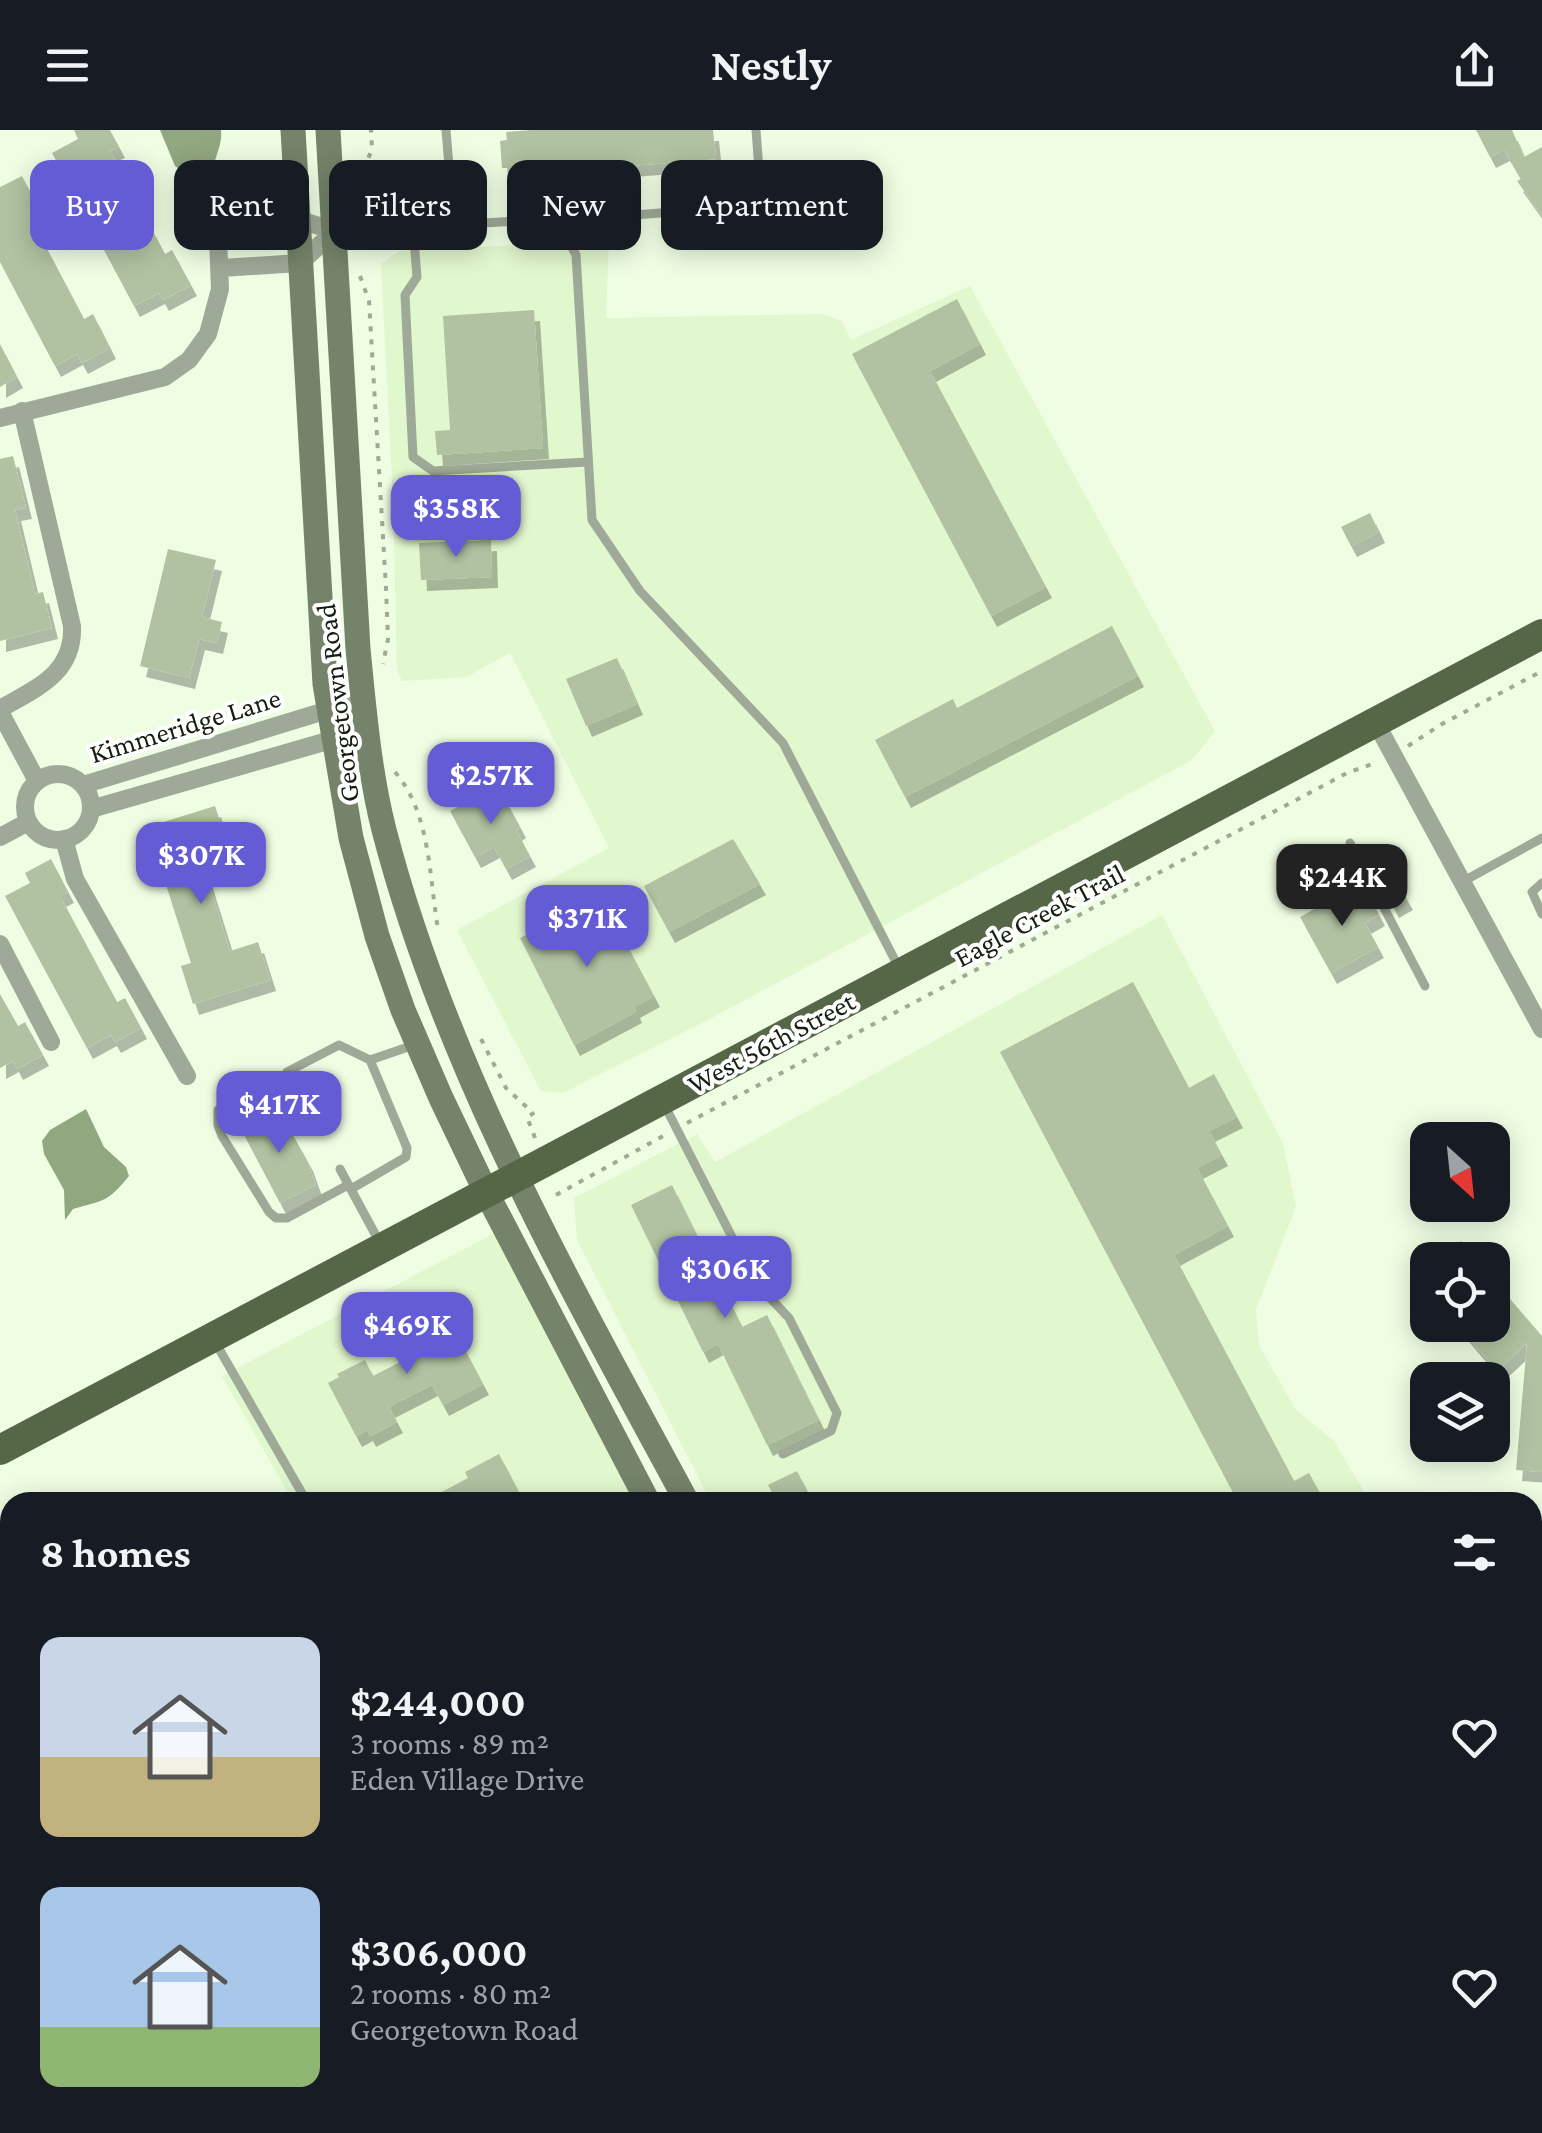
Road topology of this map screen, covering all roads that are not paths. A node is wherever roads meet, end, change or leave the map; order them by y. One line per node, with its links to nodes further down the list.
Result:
1 (293, 130): 5 (main road, Georgetown Road)
2 (328, 130): 6 (main road, Georgetown Road)
3 (446, 130): 7 (lane)
4 (756, 130): 8 (lane)
5 (295, 160)
6 (333, 160)
7 (449, 160)
8 (641, 214)
9 (329, 242): 15 (street)
10 (220, 250): 16 (street)
11 (299, 250): 15 (main road, Georgetown Road)
12 (345, 250): 23 (main road, Georgetown Road)
13 (415, 250): 19 (lane)
14 (574, 250): 19 (lane)
15 (300, 264): 16 (street); 22 (main road, Georgetown Road)
16 (222, 268): 17 (street)
17 (22, 411): 18 (street); 21 (street)
18 (0, 418)
19 (587, 462): 38 (lane)
20 (1542, 634): 24 (main road, West 56th Street)
21 (0, 710): 26 (street)
22 (328, 710): 23 (street, Kimmeridge Lane); 25 (main road, Georgetown Road); 27 (street, Kimmeridge Lane)
23 (364, 717): 25 (street, Kimmeridge Lane); 49 (main road, Georgetown Road)
24 (1376, 722): 34 (street); 38 (main road, West 56th Street)
25 (332, 737): 28 (street, Kimmeridge Lane); 42 (main road, Georgetown Road)
26 (37, 781): 27 (street); 29 (street)
27 (82, 785): 28 (street)
28 (91, 808): 32 (street)
29 (28, 822): 30 (street); 32 (street)
30 (0, 836)
31 (1542, 838): 34 (lane)
32 (64, 840): 45 (street)
33 (1350, 843): 39 (lane)
34 (1462, 882): 40 (street)
35 (1542, 883): 36 (lane)
36 (1542, 914)
37 (0, 944): 41 (street)
38 (901, 972): 46 (main road, West 56th Street)
39 (1425, 986)
40 (1542, 1029)
41 (51, 1042)
42 (417, 1044): 43 (lane); 51 (main road, Georgetown Road)
43 (370, 1060): 44 (lane); 50 (lane)
44 (287, 1072)
45 (187, 1076)
46 (662, 1099): 49 (main road, West 56th Street); 55 (lane)
47 (226, 1103): 50 (lane)
48 (340, 1169): 50 (lane)
49 (517, 1176): 51 (main road, West 56th Street); 58 (main road, Georgetown Road)
50 (350, 1187): 52 (lane)
51 (486, 1192): 52 (main road, West 56th Street); 57 (main road, Georgetown Road)
52 (382, 1248): 53 (main road, West 56th Street)
53 (213, 1338): 54 (main road, West 56th Street); 56 (lane)
54 (0, 1450)
55 (783, 1454)
56 (301, 1492)
57 (643, 1492)
58 (682, 1492)

